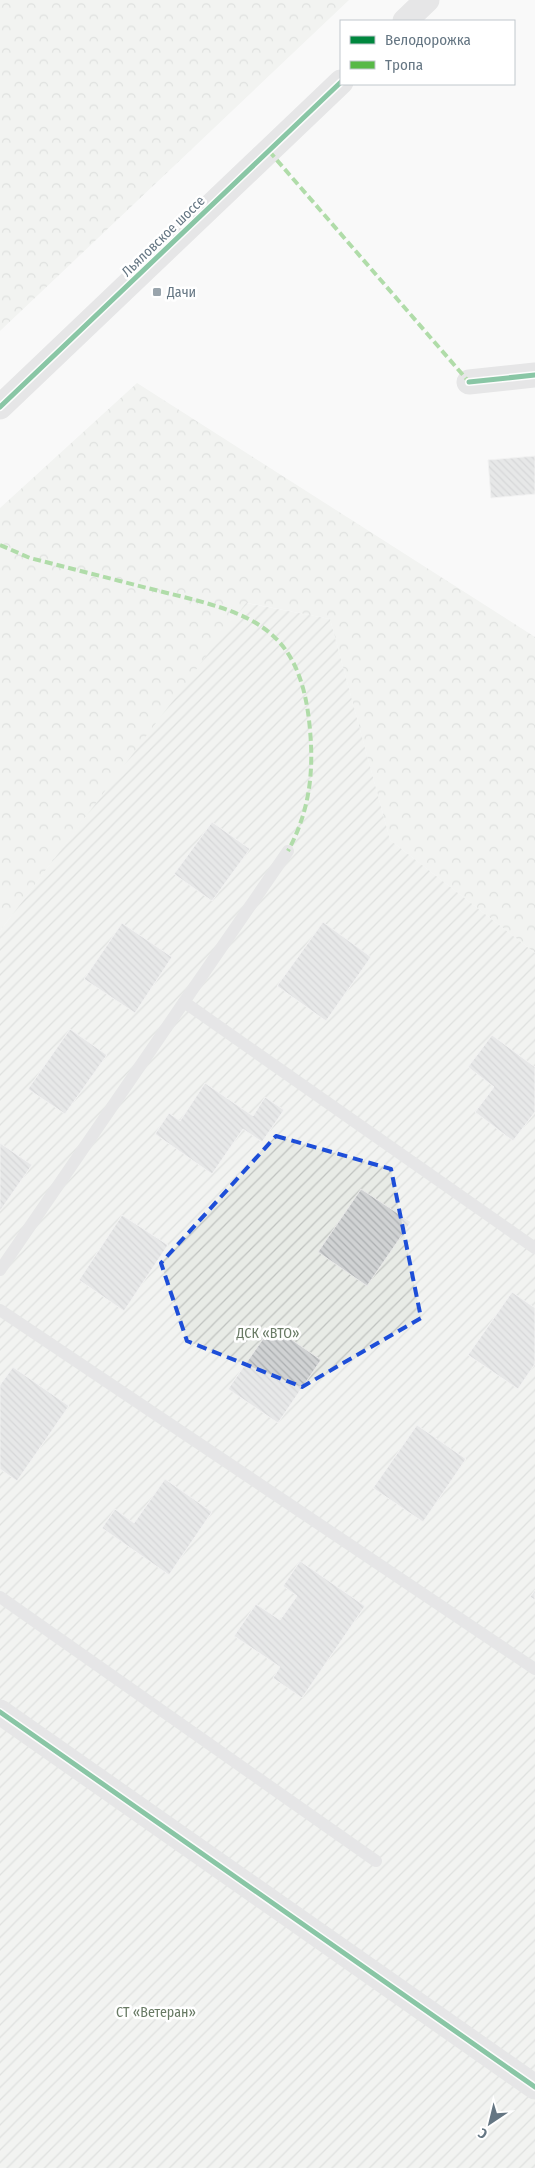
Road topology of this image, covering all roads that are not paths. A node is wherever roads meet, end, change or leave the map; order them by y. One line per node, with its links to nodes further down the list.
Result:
1 (427, 0): 2 (street)
2 (406, 20)
3 (340, 83): 6 (street, Льяловское шоссе)
4 (535, 375): 5 (street)
5 (469, 382)
6 (0, 407)
7 (288, 851): 8 (lane)
8 (184, 1002): 9 (lane); 10 (lane)
9 (535, 1248)
10 (0, 1270)
11 (0, 1310): 13 (lane)
12 (0, 1597): 15 (lane)
13 (535, 1669)
14 (0, 1712): 16 (street)
15 (376, 1861)
16 (535, 2087)

